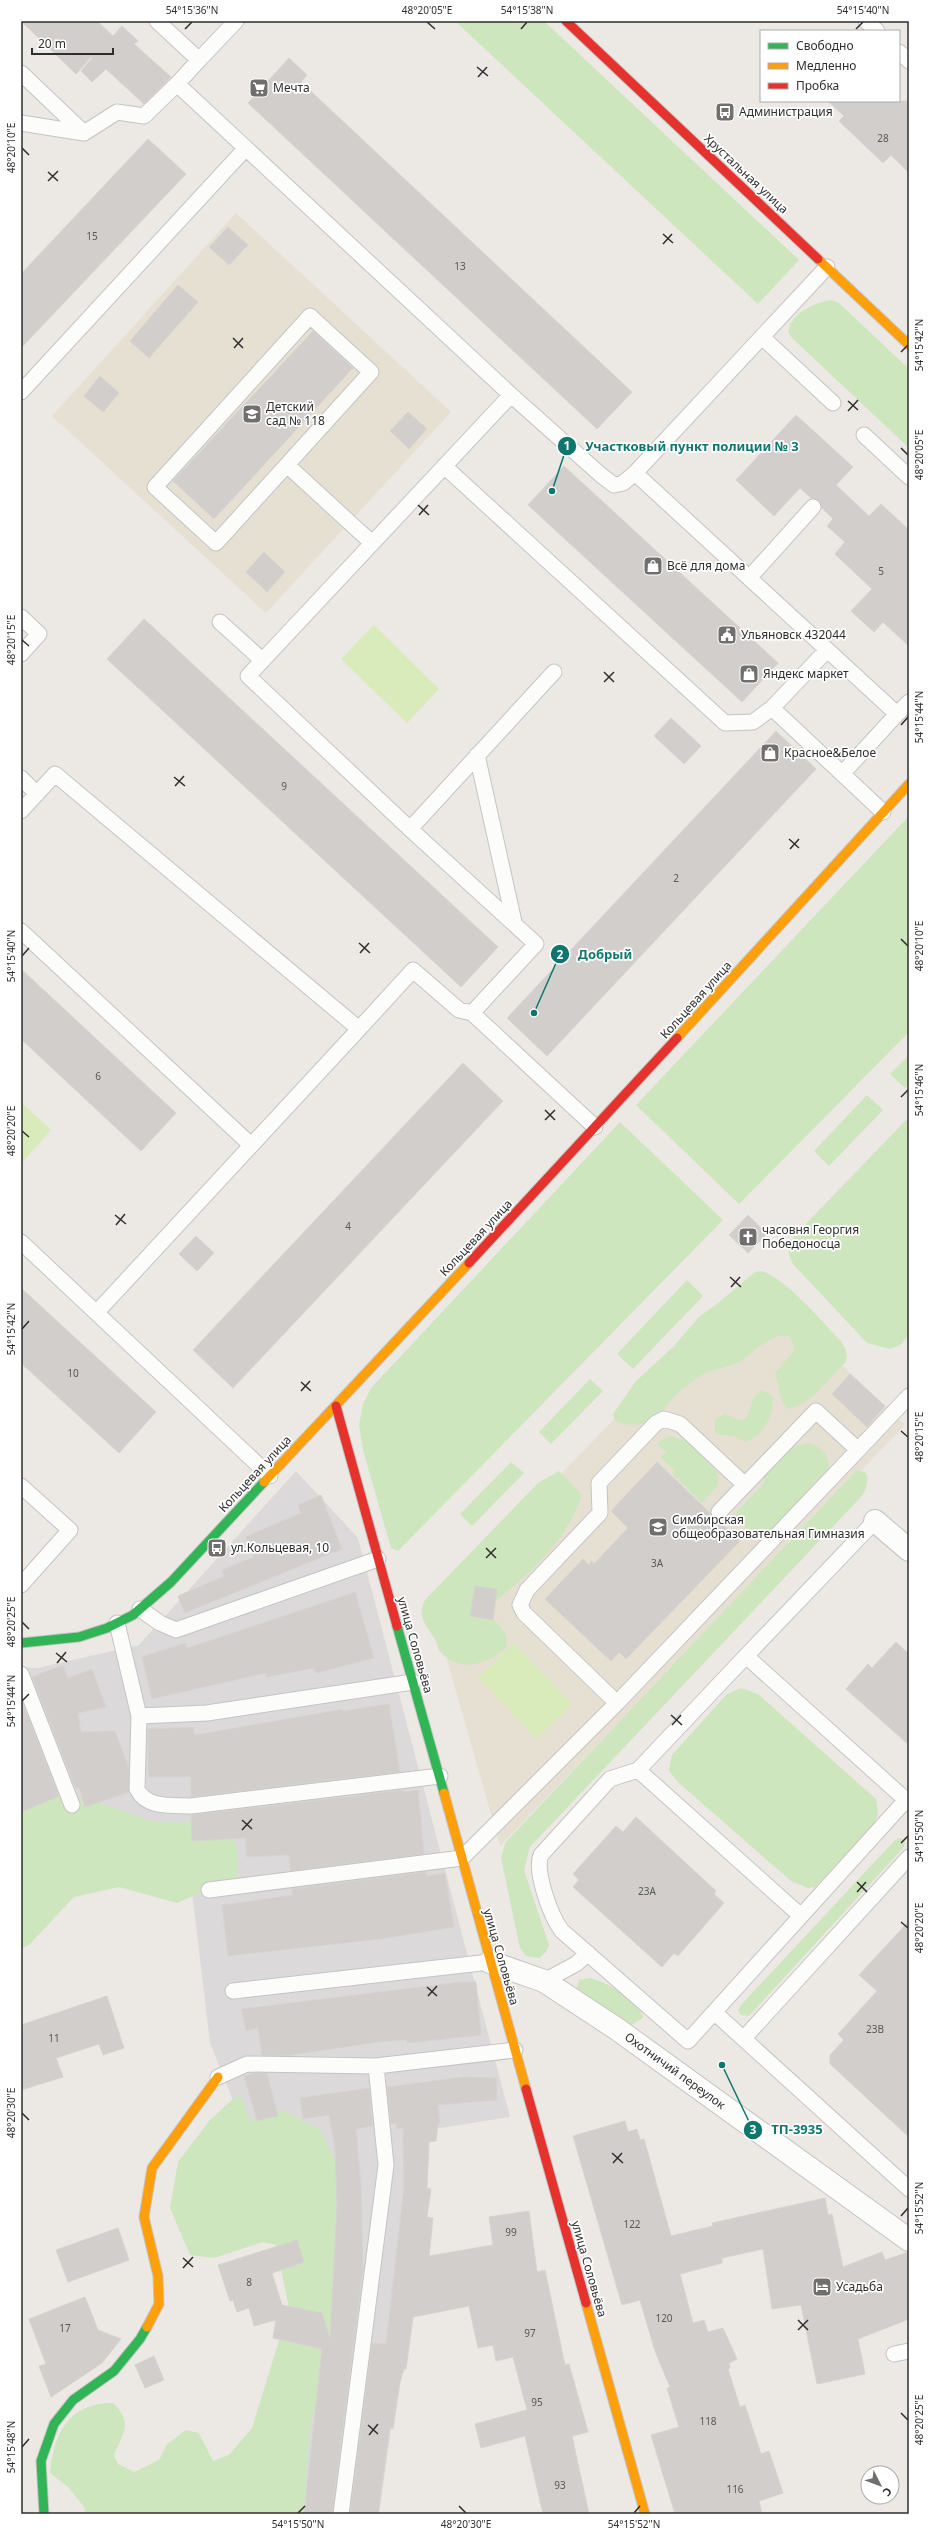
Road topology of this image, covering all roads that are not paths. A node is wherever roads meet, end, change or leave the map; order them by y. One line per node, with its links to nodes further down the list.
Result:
1 (157, 21): 7 (lane)
2 (236, 21): 7 (lane)
3 (566, 21): 14 (street, Хрустальная улица)
4 (866, 21): 5 (lane)
5 (876, 30)
6 (900, 53): 8 (lane)
7 (199, 60): 10 (lane)
8 (909, 61)
9 (21, 73): 12 (lane)
10 (177, 84): 12 (lane); 13 (lane)
11 (21, 123): 12 (lane)
12 (84, 133)
13 (246, 148): 17 (lane); 18 (lane)
14 (827, 267): 15 (lane); 16 (street, Хрустальная улица)
15 (762, 337): 19 (lane); 23 (lane)
16 (909, 344)
17 (21, 392)
18 (511, 395): 22 (lane); 23 (lane)
19 (832, 402)
20 (864, 435): 24 (lane)
21 (287, 465): 21 (lane); 26 (lane)
22 (444, 466): 26 (lane); 35 (lane)
23 (635, 473): 27 (lane)
24 (909, 477)
25 (812, 507): 27 (lane)
26 (372, 543): 32 (lane)
27 (748, 578): 30 (lane)
28 (21, 617): 31 (lane)
29 (220, 622): 32 (lane)
30 (827, 650): 35 (lane); 36 (lane)
31 (21, 654)
32 (262, 660): 44 (lane)
33 (554, 672): 37 (lane)
34 (909, 702): 36 (lane)
35 (772, 708): 38 (lane)
36 (897, 714): 38 (lane)
37 (477, 755): 44 (lane); 45 (lane)
38 (842, 774): 43 (lane)
39 (21, 778): 41 (lane)
40 (909, 784): 43 (street, Кольцевая улица)
41 (37, 794): 42 (lane); 48 (lane)
42 (21, 811)
43 (883, 812): 49 (street, Кольцевая улица)
44 (410, 829): 45 (lane)
45 (514, 922): 47 (lane)
46 (21, 931): 50 (lane)
47 (472, 1013): 48 (lane); 49 (lane)
48 (359, 1029): 50 (lane)
49 (595, 1127): 54 (street, Кольцевая улица)
50 (251, 1145): 52 (lane)
51 (21, 1242): 52 (lane)
52 (97, 1312): 56 (lane)
53 (909, 1396): 55 (lane)
54 (336, 1406): 56 (street, Кольцевая улица); 62 (street, улица Соловьёва)
55 (858, 1450): 57 (lane); 70 (lane)
56 (270, 1476): 64 (street, Кольцевая улица)
57 (746, 1485): 59 (lane); 70 (lane)
58 (21, 1486): 63 (lane)
59 (719, 1512)
60 (875, 1520): 61 (street); 67 (lane)
61 (909, 1550)
62 (378, 1559): 64 (lane); 69 (street, улица Соловьёва)
63 (21, 1584)
64 (140, 1609): 65 (street, Кольцевая улица)
65 (117, 1623): 66 (street, Кольцевая улица); 71 (lane)
66 (21, 1643)
67 (746, 1656): 72 (lane); 74 (lane)
68 (21, 1674): 75 (lane)
69 (413, 1682): 71 (lane); 73 (street, улица Соловьёва)
70 (617, 1703): 77 (lane)
71 (139, 1716): 73 (lane)
72 (638, 1770): 79 (lane); 80 (lane)
73 (440, 1776): 77 (street, улица Соловьёва)
74 (907, 1802): 79 (lane)
75 (72, 1805)
76 (909, 1857): 85 (lane)
77 (462, 1858): 78 (lane); 81 (street, улица Соловьёва)
78 (210, 1890)
79 (801, 1916): 84 (lane)
80 (588, 1953): 82 (lane); 84 (lane)
81 (490, 1962): 82 (street, Охотничий переулок); 83 (lane); 86 (street, улица Соловьёва)
82 (544, 1980): 90 (street, Охотничий переулок)
83 (233, 1991)
84 (714, 2012): 85 (lane)
85 (744, 2038): 89 (lane)
86 (515, 2050): 87 (lane); 95 (street, улица Соловьёва)
87 (376, 2066): 88 (lane); 94 (lane)
88 (218, 2078): 93 (street)
89 (909, 2190)
90 (909, 2240)
91 (909, 2351): 92 (lane)
92 (894, 2354)
93 (44, 2514)
94 (341, 2514)
95 (645, 2514)

